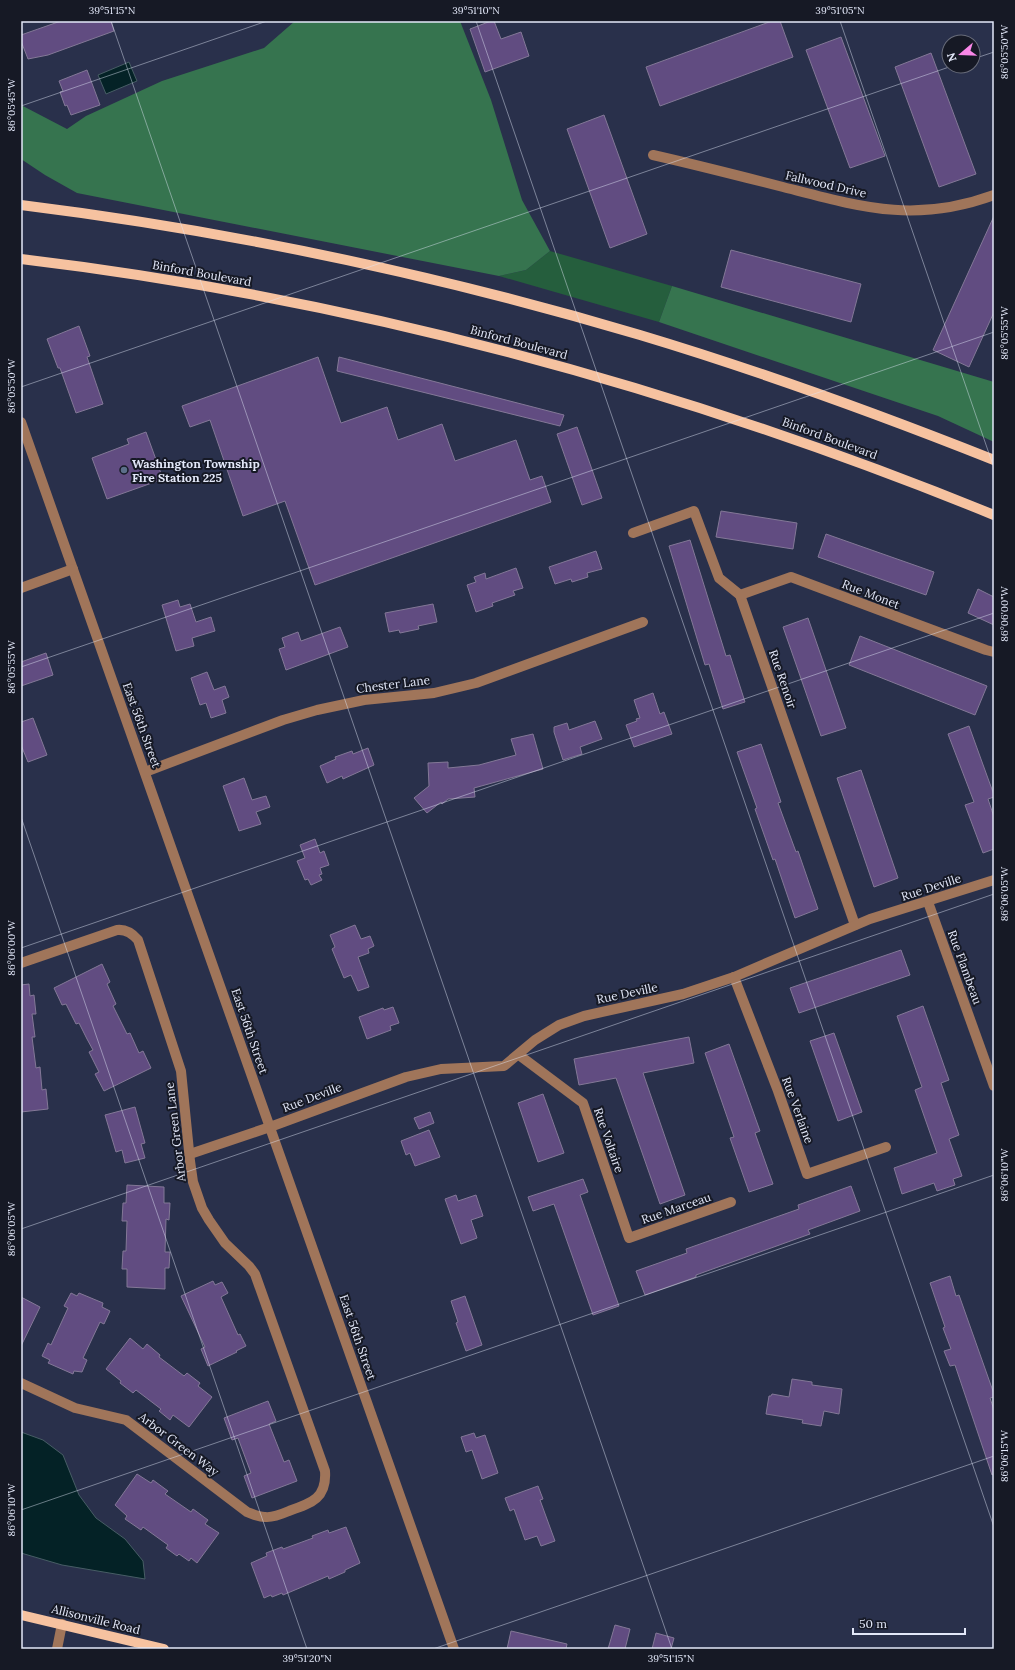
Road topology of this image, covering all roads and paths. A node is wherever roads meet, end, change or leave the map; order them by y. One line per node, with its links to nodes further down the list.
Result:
1 (653, 155): 2 (street, Fallwood Drive)
2 (994, 195)
3 (21, 205): 6 (main road)
4 (21, 259): 7 (main road, Binford Boulevard)
5 (21, 422): 9 (street, East 56th Street)
6 (994, 460)
7 (994, 515)
8 (633, 533): 11 (street)
9 (73, 568): 10 (street); 14 (street, East 56th Street)
10 (21, 588)
11 (740, 595): 13 (street, Rue Monet); 17 (street, Rue Renoir)
12 (643, 622): 14 (street, Chester Lane)
13 (994, 652)
14 (145, 772): 22 (street, East 56th Street)
15 (994, 880): 16 (street, Rue Deville)
16 (928, 902): 17 (street, Rue Deville); 21 (street, Rue Flambeau)
17 (855, 925): 19 (street, Rue Deville)
18 (21, 963): 24 (street, Arbor Green Lane)
19 (734, 977): 20 (street, Rue Deville); 23 (street, Rue Verlaine)
20 (519, 1055): 22 (street, Rue Deville); 26 (street, Rue Voltaire)
21 (994, 1086)
22 (270, 1127): 24 (street, Rue Deville); 33 (street, East 56th Street)
23 (886, 1147)
24 (190, 1154): 28 (street, Arbor Green Lane)
25 (731, 1202): 26 (street, Rue Marceau)
26 (629, 1238)
27 (21, 1383): 28 (street, Arbor Green Way)
28 (294, 1510)
29 (21, 1615): 30 (main road, Allisonville Road)
30 (62, 1624): 31 (street); 32 (main road, Allisonville Road)
31 (57, 1649)
32 (164, 1649)
33 (454, 1649)

